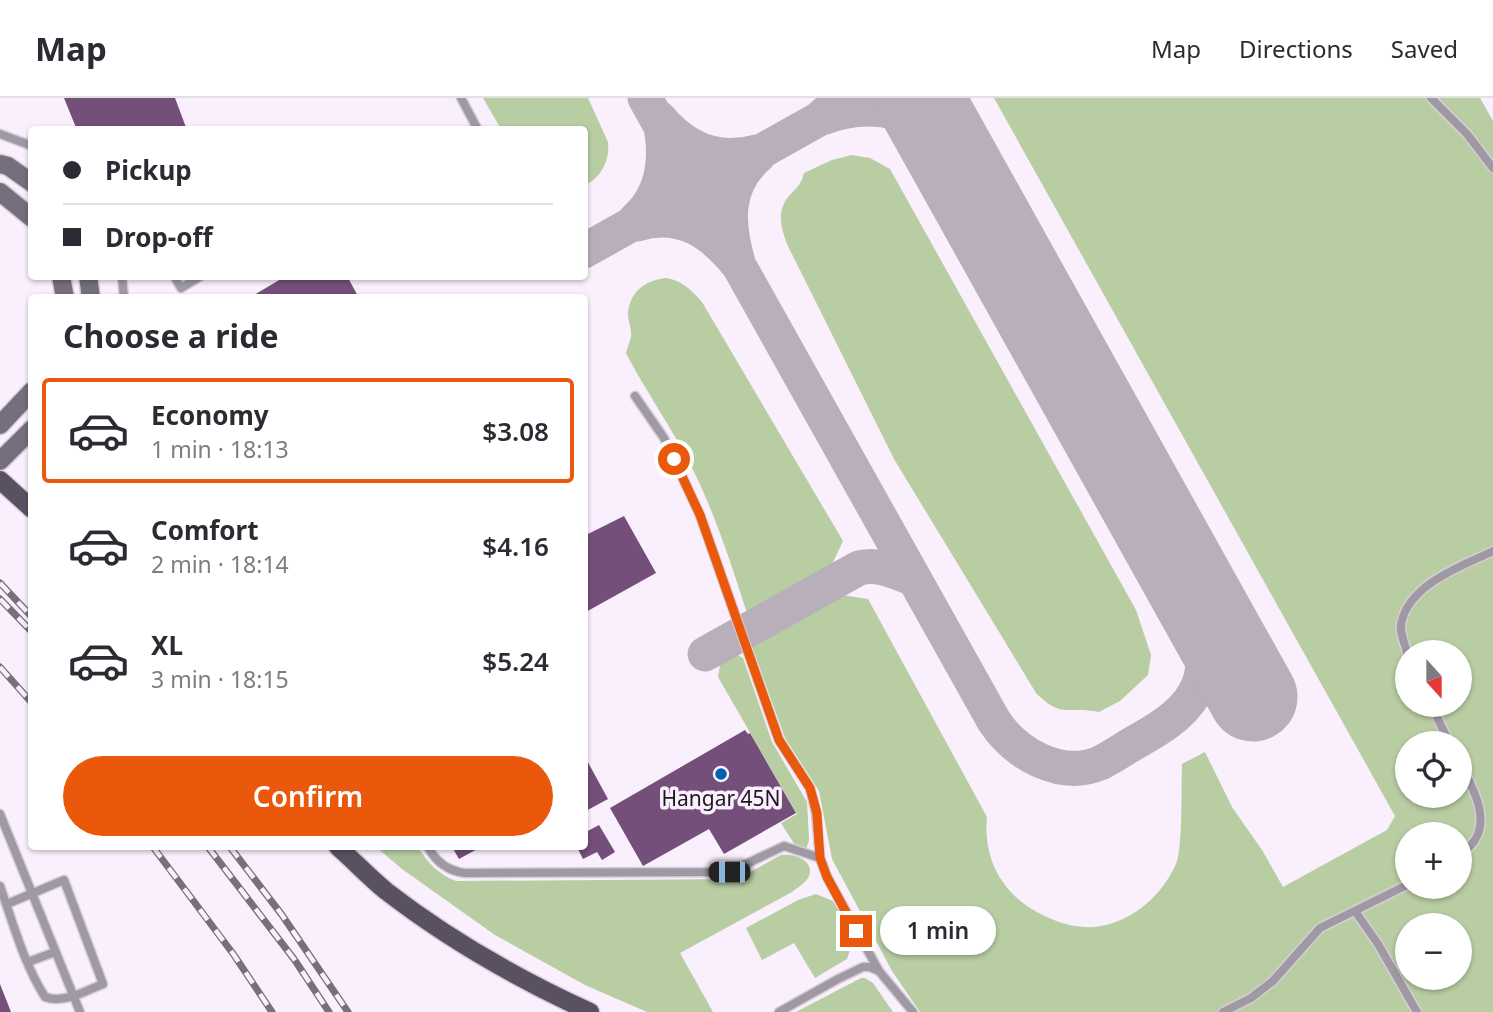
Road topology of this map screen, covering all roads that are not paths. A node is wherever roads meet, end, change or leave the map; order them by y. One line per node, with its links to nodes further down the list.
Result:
1 (461, 98): 3 (lane)
2 (1432, 98): 7 (lane)
3 (476, 126)
4 (0, 134): 5 (lane)
5 (28, 144)
6 (0, 164): 8 (main road)
7 (1493, 168)
8 (28, 180)
9 (0, 192): 10 (main road)
10 (28, 215)
11 (176, 280): 12 (lane)
12 (194, 280)
13 (28, 395): 15 (main road)
14 (635, 397): 28 (lane)
15 (0, 425)
16 (28, 433): 17 (main road)
17 (0, 461)
18 (0, 480): 19 (main road)
19 (28, 505)
20 (1493, 551): 21 (lane)
21 (1404, 640)
22 (1472, 787): 25 (lane)
23 (0, 814): 24 (lane)
24 (4, 839): 31 (lane)
25 (1472, 843)
26 (341, 850): 39 (main road)
27 (430, 850): 28 (lane)
28 (820, 858): 36 (lane)
29 (0, 886): 32 (lane)
30 (1395, 891): 33 (lane)
31 (30, 893): 32 (lane); 34 (lane); 37 (lane)
32 (7, 904): 35 (lane)
33 (1355, 911): 42 (lane); 43 (lane)
34 (55, 952): 35 (lane); 37 (lane)
35 (28, 962): 37 (lane)
36 (879, 971): 40 (lane); 41 (lane)
37 (73, 995): 38 (lane)
38 (80, 1012)
39 (590, 1012)
40 (779, 1012)
41 (913, 1012)
42 (1223, 1012)
43 (1417, 1012)

